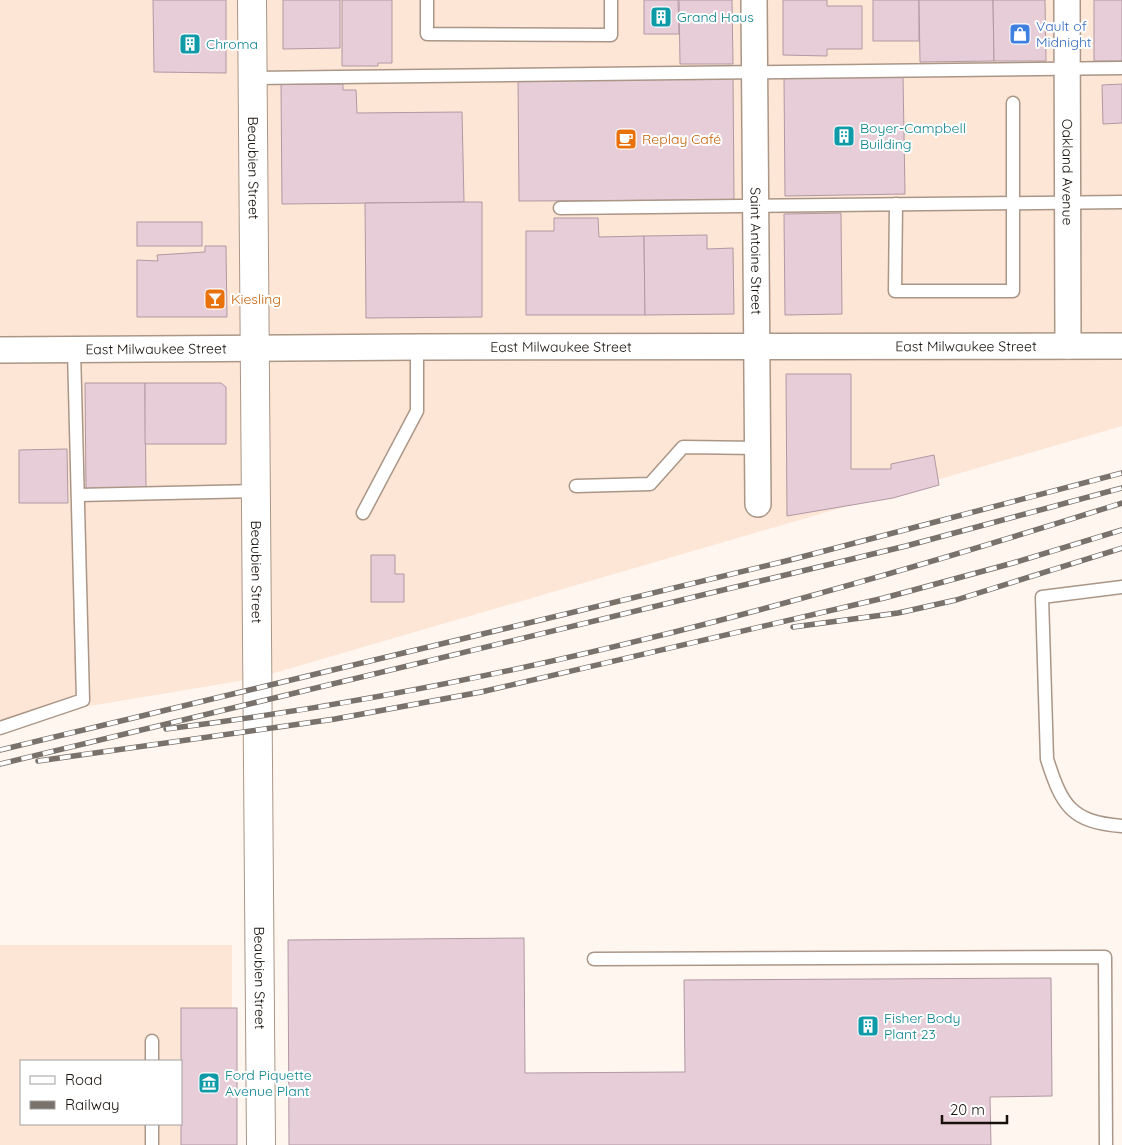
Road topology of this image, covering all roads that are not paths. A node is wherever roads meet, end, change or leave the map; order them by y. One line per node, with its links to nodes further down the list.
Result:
1 (252, 0): 9 (street, Beaubien Street)
2 (427, 0): 3 (lane)
3 (611, 0)
4 (754, 0): 8 (street, Saint Antoine Street)
5 (1067, 0): 7 (street, Oakland Avenue)
6 (1122, 68): 7 (lane)
7 (1067, 69): 8 (lane); 12 (street, Oakland Avenue)
8 (755, 72): 9 (lane); 15 (street, Saint Antoine Street)
9 (252, 78): 21 (street, Beaubien Street)
10 (1013, 103): 11 (lane)
11 (1013, 202): 12 (lane); 14 (lane); 14 (lane)
12 (1066, 202): 13 (lane); 17 (street, Oakland Avenue)
13 (1122, 202)
14 (896, 204): 15 (lane)
15 (756, 205): 16 (lane); 20 (street, Saint Antoine Street)
16 (560, 208)
17 (1068, 346): 18 (street, East Milwaukee Street); 20 (street, East Milwaukee Street)
18 (1122, 346)
19 (417, 347): 20 (street, East Milwaukee Street); 21 (street, East Milwaukee Street); 29 (lane)
20 (757, 347): 24 (street, Saint Antoine Street)
21 (254, 349): 23 (street, East Milwaukee Street); 26 (street, Beaubien Street)
22 (0, 350): 23 (street, East Milwaukee Street)
23 (74, 350): 27 (lane)
24 (758, 448): 25 (lane); 28 (street, Saint Antoine Street)
25 (576, 486)
26 (256, 491): 27 (lane); 38 (street, Beaubien Street)
27 (78, 495): 31 (lane)
28 (758, 504)
29 (363, 513)
30 (1122, 587): 32 (lane)
31 (0, 728)
32 (1122, 826)
33 (594, 959): 39 (lane)
34 (152, 1040): 35 (lane)
35 (152, 1060)
36 (152, 1125): 37 (lane)
37 (152, 1145)
38 (261, 1145)
39 (1106, 1145)

